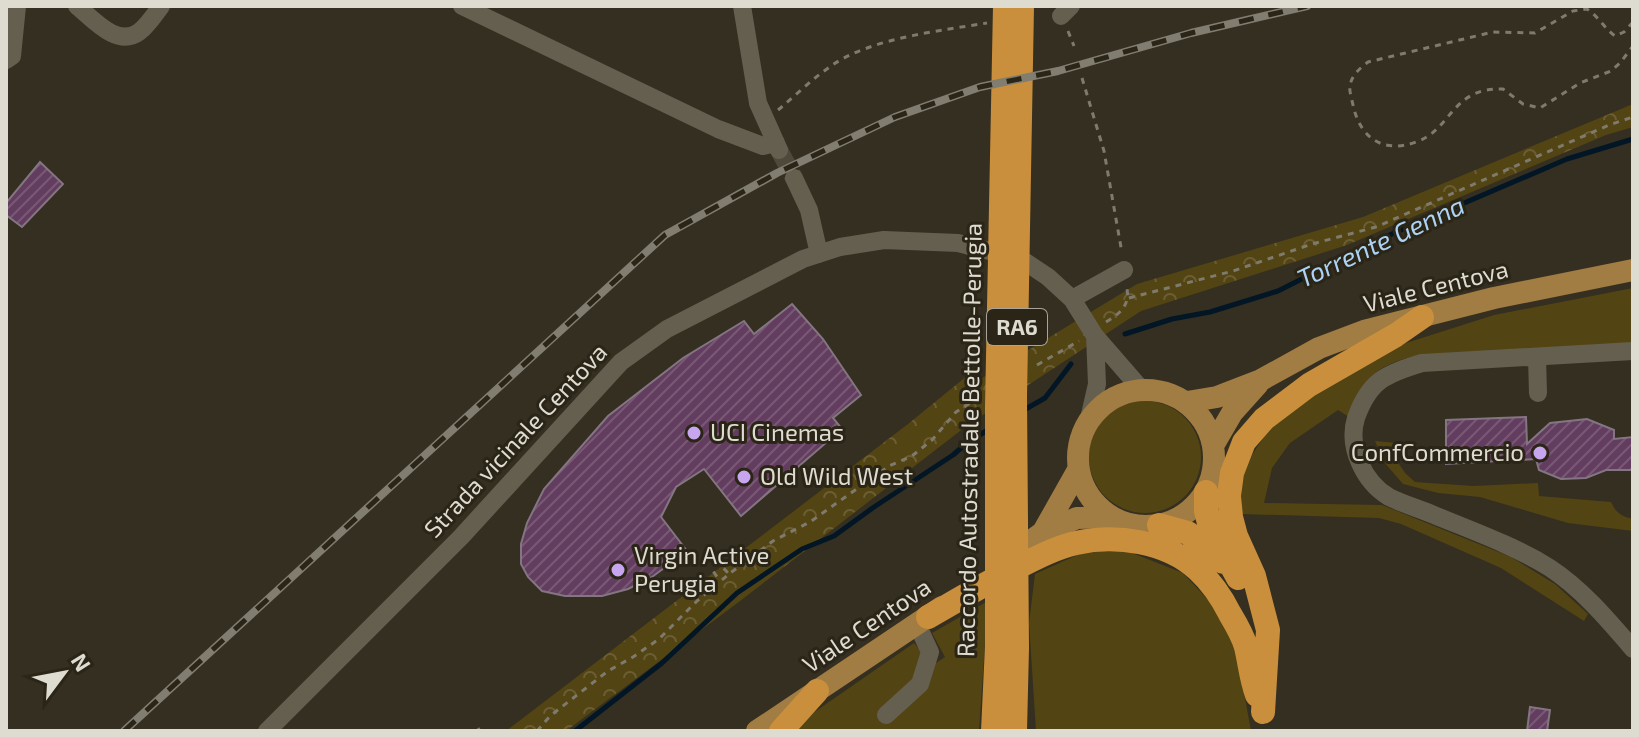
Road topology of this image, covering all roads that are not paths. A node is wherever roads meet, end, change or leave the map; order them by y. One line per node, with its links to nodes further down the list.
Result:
1 (17, 6): 8 (street)
2 (77, 6): 3 (street)
3 (161, 6)
4 (462, 6): 5 (street)
5 (742, 6)
6 (1022, 6): 32 (highway, RA6)
7 (997, 14): 32 (highway, Raccordo Autostradale Bettolle-Perugia / RA6)
8 (6, 60)
9 (794, 178): 10 (street)
10 (819, 254): 13 (street, Strada vicinale Centova); 36 (street, Strada vicinale Centova)
11 (1124, 270): 13 (street)
12 (1633, 270): 14 (main road, Viale Centova)
13 (1072, 299): 15 (street, Strada vicinale Centova)
14 (1422, 317): 18 (main road, Viale Centova); 35 (highway)
15 (1092, 334): 19 (street, Strada vicinale Centova); 22 (street)
16 (1633, 351): 17 (street)
17 (1537, 357): 20 (street); 31 (street)
18 (1261, 380): 21 (main road); 23 (main road)
19 (1141, 389): 21 (main road); 22 (main road)
20 (1538, 393)
21 (1187, 402): 23 (main road)
22 (1089, 419): 24 (main road)
23 (1214, 444): 25 (main road)
24 (1078, 470): 26 (main road); 28 (main road)
25 (1206, 492): 27 (main road); 29 (highway)
26 (1112, 517): 27 (main road); 28 (main road)
27 (1159, 525): 29 (highway)
28 (1043, 532): 30 (main road, Viale Centova)
29 (1236, 575): 35 (highway)
30 (922, 621): 33 (main road, Viale Centova); 34 (street); 35 (highway)
31 (1633, 649)
32 (1003, 652): 39 (highway); 40 (highway, Raccordo Autostradale Bettolle-Perugia / RA6); 41 (highway, RA6); 42 (highway)
33 (817, 691): 37 (main road, Viale Centova); 38 (highway)
34 (886, 715)
35 (1264, 722)
36 (267, 731)
37 (757, 731)
38 (781, 731)
39 (984, 731)
40 (993, 731)
41 (1015, 731)
42 (1026, 731)

